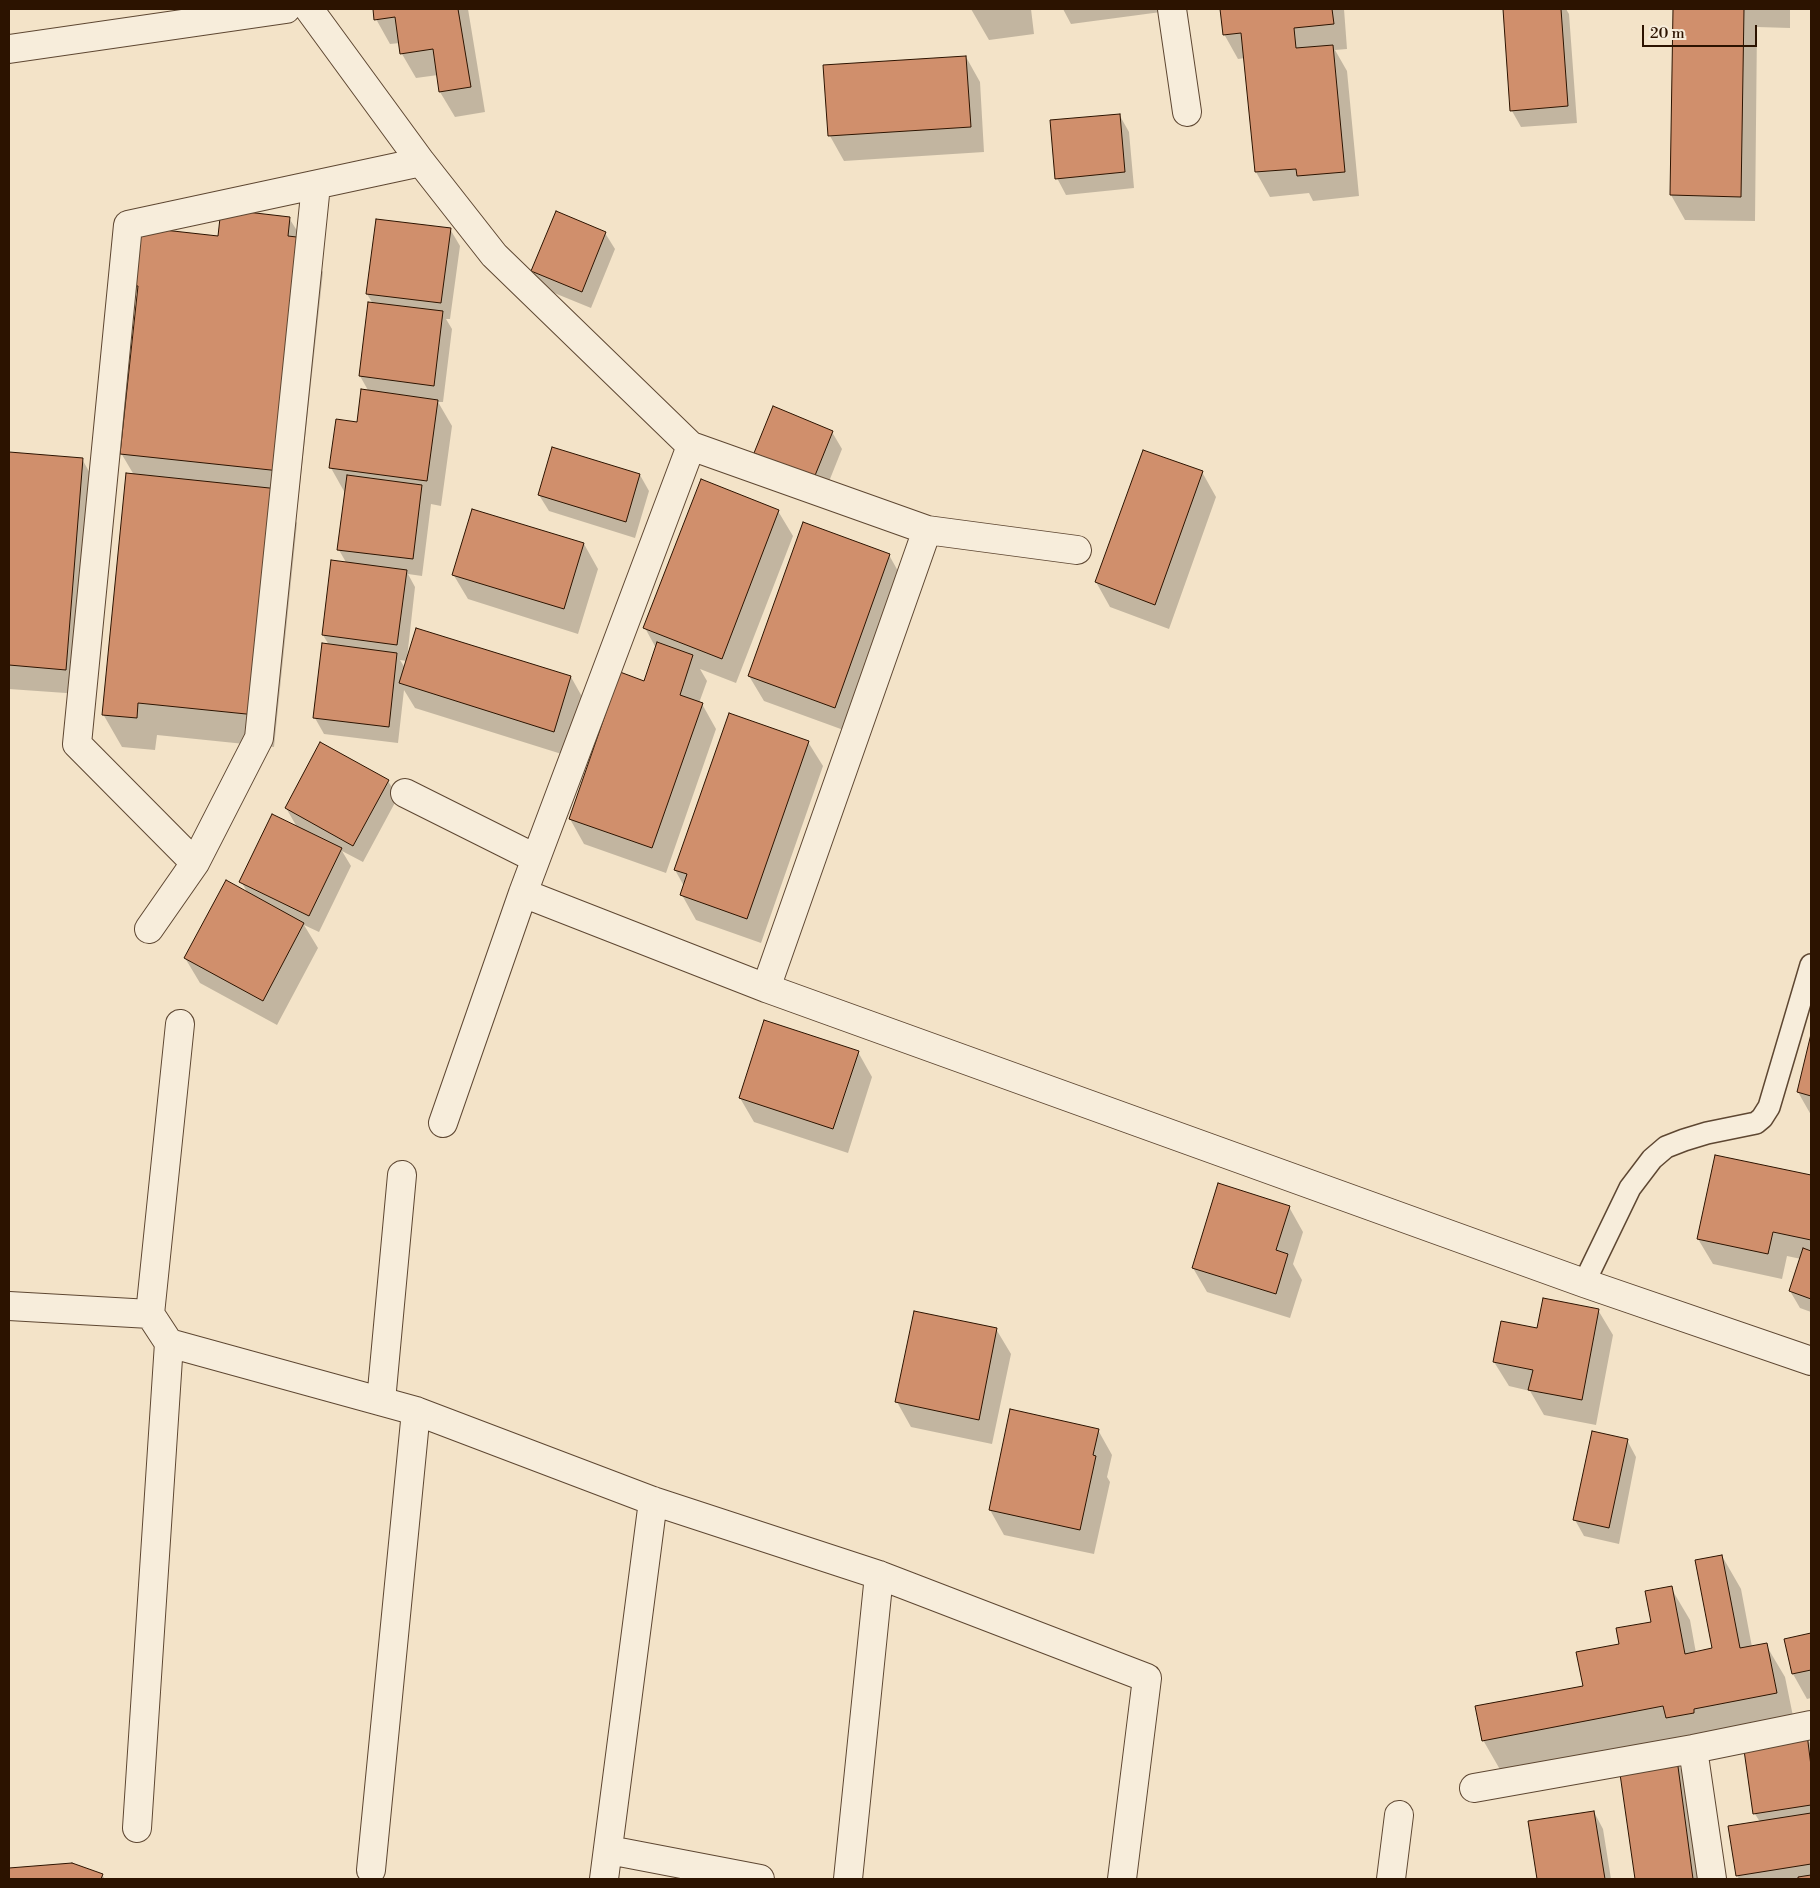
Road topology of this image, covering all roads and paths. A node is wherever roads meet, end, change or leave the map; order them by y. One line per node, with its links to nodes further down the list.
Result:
1 (286, 9): 4 (street)
2 (309, 9): 6 (street)
3 (1172, 9): 5 (street)
4 (9, 49)
5 (1187, 112)
6 (421, 162): 7 (street); 8 (street)
7 (316, 186): 13 (street); 13 (street)
8 (691, 446): 9 (street); 12 (street)
9 (927, 530): 10 (street); 17 (street)
10 (1077, 550)
11 (405, 793): 12 (street)
12 (535, 858): 14 (street)
13 (195, 863): 15 (street)
14 (522, 893): 17 (street); 19 (street)
15 (149, 929)
16 (1811, 965): 21 (lane)
17 (766, 988): 21 (street)
18 (180, 1024): 23 (street)
19 (443, 1123)
20 (402, 1175): 26 (street)
21 (1584, 1283): 25 (street)
22 (9, 1306): 23 (street)
23 (150, 1314): 24 (street)
24 (169, 1343): 26 (street); 34 (street)
25 (1811, 1361)
26 (381, 1401): 27 (street)
27 (416, 1410): 28 (street); 36 (street)
28 (653, 1501): 29 (street); 35 (street)
29 (879, 1575): 39 (street); 40 (street)
30 (1811, 1725): 31 (street)
31 (1693, 1749): 32 (street); 42 (street)
32 (1474, 1788)
33 (1399, 1814): 41 (street)
34 (137, 1828)
35 (609, 1850): 37 (street); 38 (street)
36 (371, 1870)
37 (604, 1879)
38 (760, 1879)
39 (848, 1879)
40 (1122, 1879)
41 (1392, 1879)
42 (1712, 1879)

